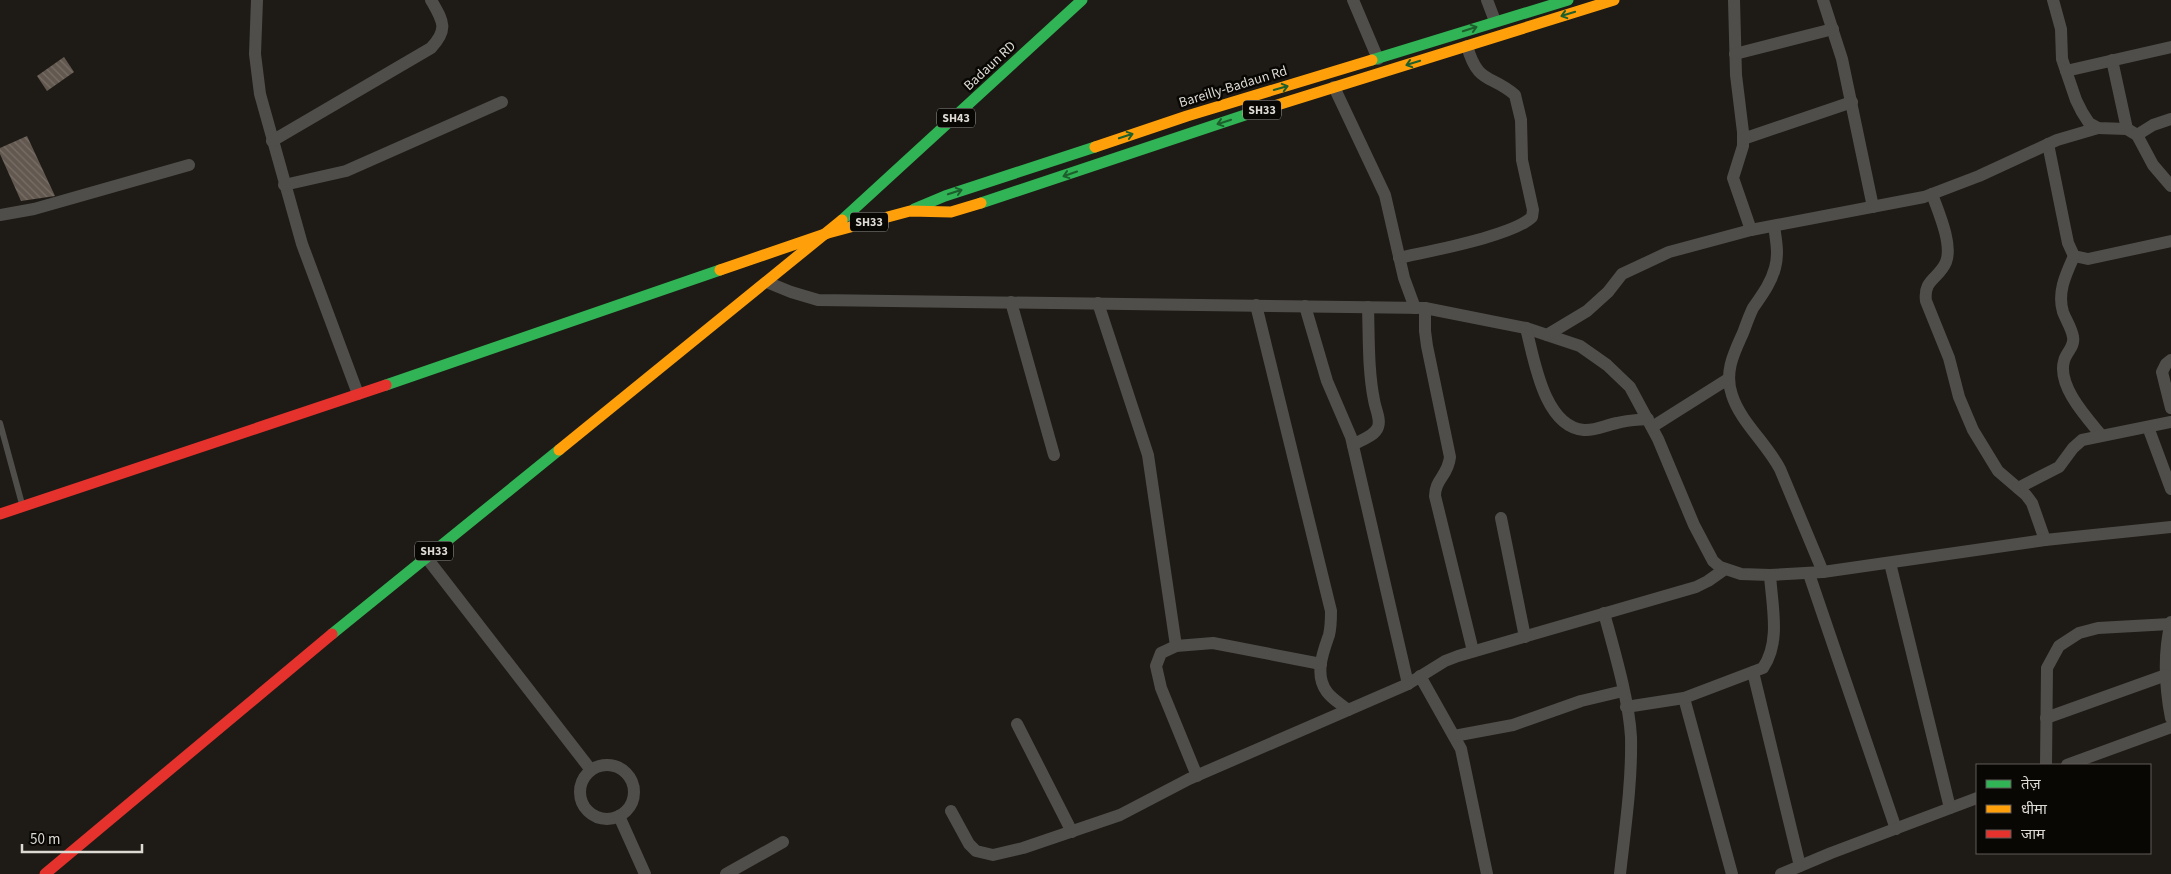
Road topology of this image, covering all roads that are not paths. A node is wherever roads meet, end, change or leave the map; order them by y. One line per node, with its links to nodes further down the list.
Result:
1 (256, 0): 26 (street)
2 (431, 0): 26 (street)
3 (1082, 0): 37 (main road, Badaun RD / SH43)
4 (1353, 0): 16 (street)
5 (1487, 0): 11 (street)
6 (1568, 0): 11 (main road, Bareilly-Badaun Rd / SH33)
7 (1614, 0): 13 (main road, SH33, one-way to 13)
8 (1734, 0): 15 (street)
9 (1823, 0): 12 (street)
10 (2053, 0): 18 (street)
11 (1495, 21): 16 (main road, Bareilly-Badaun Rd / SH33, one-way to 11)
12 (1833, 28): 15 (street); 21 (street)
13 (1467, 46): 19 (main road, SH33, one-way to 19); 40 (street)
14 (2171, 47): 17 (street)
15 (1736, 54): 25 (street)
16 (1378, 59): 33 (main road, Bareilly-Badaun Rd / SH33, one-way to 16)
17 (2112, 60): 18 (street); 24 (street)
18 (2066, 71): 23 (street)
19 (1334, 87): 33 (main road, SH33, one-way to 33); 40 (street)
20 (502, 102): 29 (street)
21 (1852, 102): 25 (street); 32 (street)
22 (2171, 119): 24 (street)
23 (2098, 128): 24 (street); 27 (street)
24 (2132, 132): 30 (street)
25 (1743, 139): 36 (street)
26 (272, 140): 29 (street)
27 (2048, 144): 31 (street); 39 (street)
28 (189, 165): 34 (street)
29 (284, 185): 52 (street)
30 (2171, 186)
31 (1932, 194): 32 (street); 61 (street)
32 (1873, 207): 35 (street)
33 (910, 210): 37 (main road, SH33)
34 (0, 215)
35 (1774, 226): 36 (street); 51 (street)
36 (1751, 230): 49 (street)
37 (828, 233): 41 (main road, SH33); 52 (main road, SH33)
38 (2171, 241): 39 (street)
39 (2074, 256): 58 (street)
40 (1399, 258): 47 (street)
41 (769, 283): 42 (street); 68 (main road, SH33)
42 (1011, 302): 43 (street); 60 (street)
43 (1098, 303): 44 (street); 77 (street)
44 (1256, 305): 45 (street); 79 (street)
45 (1306, 306): 46 (street); 59 (street)
46 (1368, 307): 47 (street); 59 (street)
47 (1420, 308): 48 (street); 78 (street)
48 (1526, 328): 49 (street); 56 (street)
49 (1547, 335): 56 (street)
50 (2171, 360): 53 (street)
51 (1728, 379): 56 (street); 71 (street)
52 (358, 394): 63 (main road, SH33)
53 (2171, 408)
54 (2171, 422): 57 (street)
55 (0, 423): 63 (lane)
56 (1650, 423): 70 (street)
57 (2148, 426): 58 (street); 62 (street)
58 (2101, 435): 61 (street)
59 (1353, 444): 83 (street)
60 (1054, 455)
61 (2018, 488): 67 (street)
62 (2171, 489)
63 (23, 507): 64 (main road, SH33)
64 (0, 514)
65 (1501, 518): 76 (street)
66 (2171, 527): 67 (street)
67 (2045, 540): 69 (street)
68 (426, 557): 95 (street); 106 (main road, SH33)
69 (1890, 563): 71 (street); 98 (street)
70 (1725, 569): 73 (street); 74 (street)
71 (1823, 572): 72 (street)
72 (1809, 574): 73 (street); 101 (street)
73 (1770, 575): 80 (street)
74 (1604, 613): 76 (street); 84 (street)
75 (2171, 623): 81 (street); 88 (street)
76 (1524, 636): 78 (street)
77 (1176, 646): 79 (street); 96 (street)
78 (1473, 651): 82 (street)
79 (1321, 664): 87 (street)
80 (1753, 672): 85 (street); 104 (street)
81 (2166, 675): 88 (street); 89 (street)
82 (1420, 676): 83 (street); 92 (street)
83 (1408, 684): 87 (street)
84 (1623, 691): 86 (street); 92 (street)
85 (1684, 698): 86 (street); 110 (street)
86 (1626, 707): 109 (street)
87 (1348, 710): 96 (street)
88 (2046, 718): 93 (street)
89 (2171, 718)
90 (1017, 724): 102 (street)
91 (2171, 727): 94 (street)
92 (1454, 736): 108 (street)
93 (2046, 764)
94 (2070, 764)
95 (591, 770): 100 (street); 100 (street)
96 (1197, 776): 102 (street)
97 (1976, 798): 98 (street)
98 (1950, 808): 101 (street)
99 (951, 811): 102 (street)
100 (619, 816): 105 (street)
101 (1896, 829): 104 (street)
102 (1072, 832)
103 (783, 842): 107 (street)
104 (1800, 866): 111 (street)
105 (641, 872)
106 (45, 874)
107 (726, 874)
108 (1487, 874)
109 (1620, 874)
110 (1732, 874)
111 (1781, 874)

